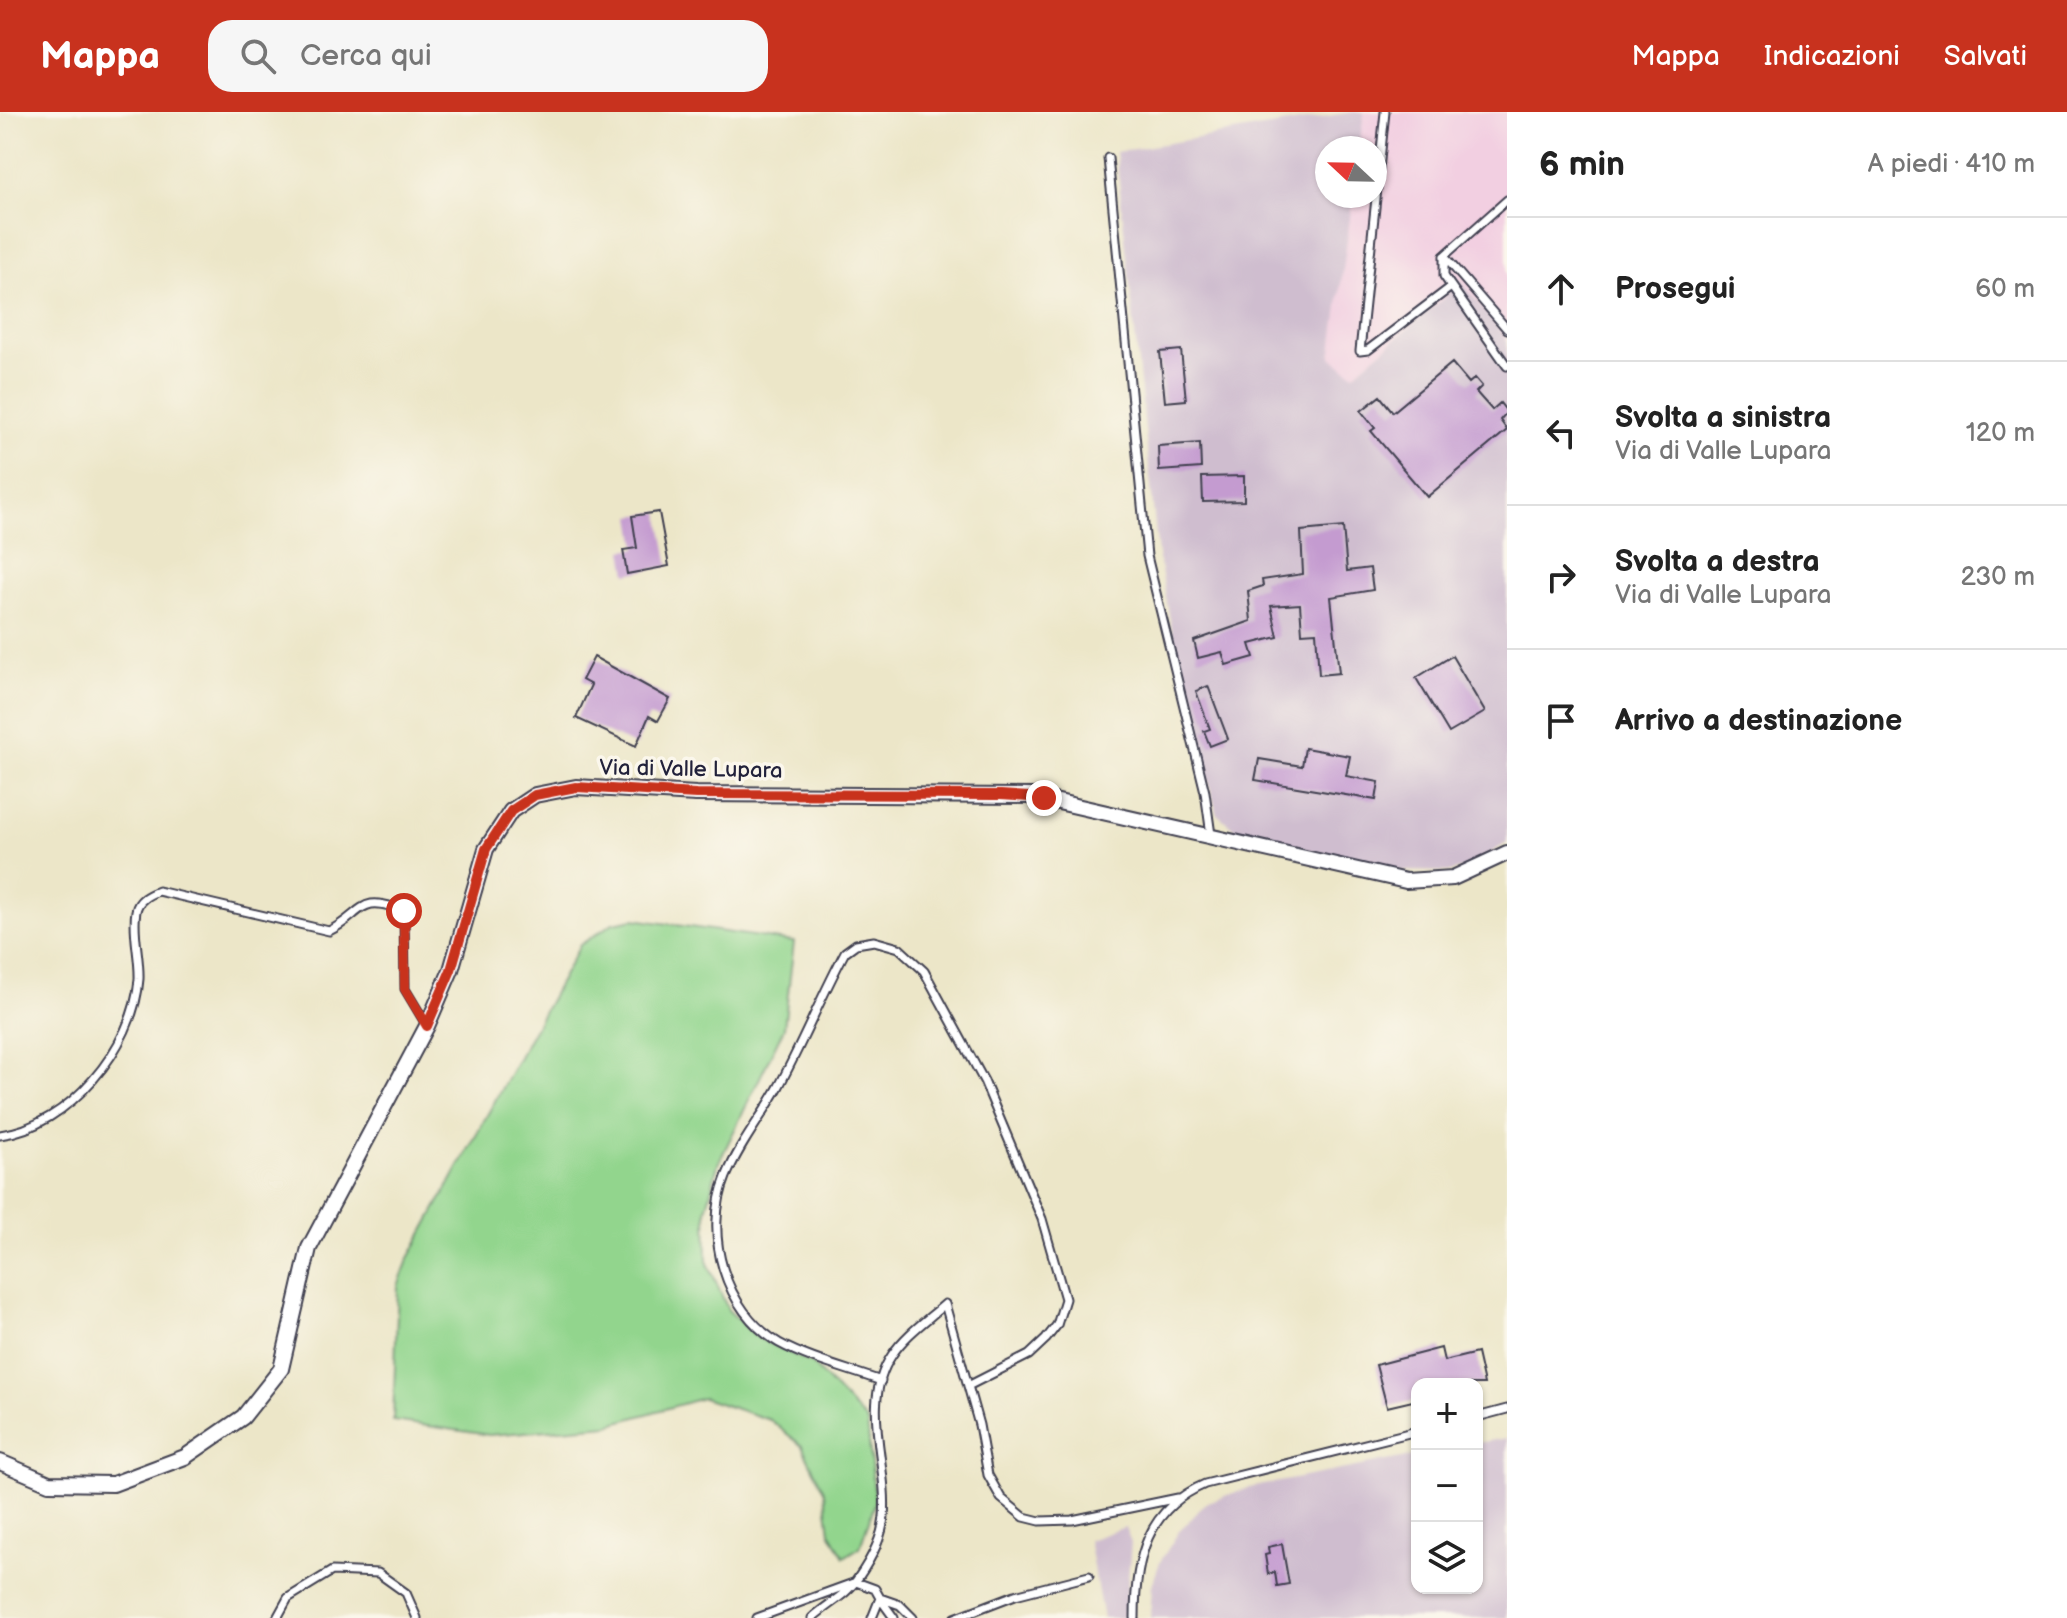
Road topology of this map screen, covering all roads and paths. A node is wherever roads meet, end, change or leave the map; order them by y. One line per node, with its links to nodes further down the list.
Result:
1 (1385, 112): 5 (lane)
2 (1108, 158): 8 (lane)
3 (1507, 201): 4 (lane)
4 (1444, 256): 5 (lane); 6 (lane)
5 (1451, 287): 7 (lane)
6 (1507, 329)
7 (1507, 366)
8 (1211, 837): 9 (street, Via di Valle Lupara); 10 (street, Via di Valle Lupara)
9 (1507, 853)
10 (427, 1026): 11 (lane); 17 (street, Via di Valle Lupara)
11 (0, 1135)
12 (881, 1381): 13 (lane); 13 (lane); 20 (lane)
13 (968, 1386): 18 (lane)
14 (1507, 1409): 15 (lane)
15 (1483, 1415)
16 (1411, 1432): 18 (lane)
17 (0, 1462)
18 (1178, 1498): 30 (lane)
19 (1089, 1576): 29 (lane)
20 (856, 1582): 21 (lane); 24 (lane); 25 (lane)
21 (880, 1598): 26 (lane); 27 (lane); 28 (lane)
22 (277, 1618): 23 (lane)
23 (417, 1618)
24 (757, 1618)
25 (812, 1618)
26 (872, 1618)
27 (894, 1618)
28 (913, 1618)
29 (955, 1618)
30 (1135, 1618)

